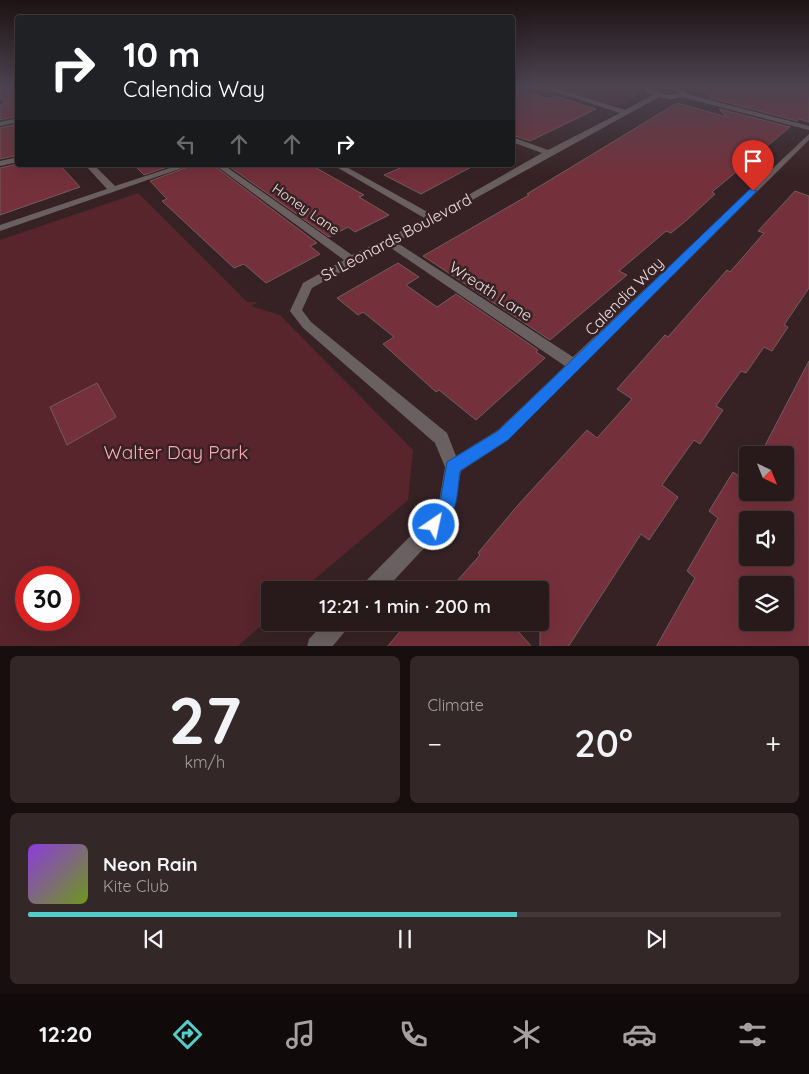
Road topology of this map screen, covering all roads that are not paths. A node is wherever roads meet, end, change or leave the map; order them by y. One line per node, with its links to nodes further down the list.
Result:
1 (617, 116): 8 (street, St Leonards Boulevard)
2 (770, 116): 5 (street)
3 (15, 121): 4 (street)
4 (0, 124)
5 (809, 128)
6 (809, 136): 20 (street, Calendia Way)
7 (515, 141): 8 (street)
8 (548, 153): 16 (street, St Leonards Boulevard)
9 (15, 160): 10 (street)
10 (0, 164)
11 (91, 167): 15 (street)
12 (181, 167): 15 (street)
13 (222, 167): 19 (street, Honey Lane)
14 (341, 167): 16 (street)
15 (113, 190): 17 (street)
16 (433, 219): 18 (street, St Leonards Boulevard)
17 (0, 228)
18 (388, 242): 19 (street, St Leonards Boulevard); 20 (street, Wreath Lane)
19 (351, 260): 21 (street, St Leonards Boulevard)
20 (576, 366): 21 (street, Calendia Way)
21 (453, 467): 22 (street)
22 (380, 581)
23 (331, 631): 24 (street)
24 (316, 646)

